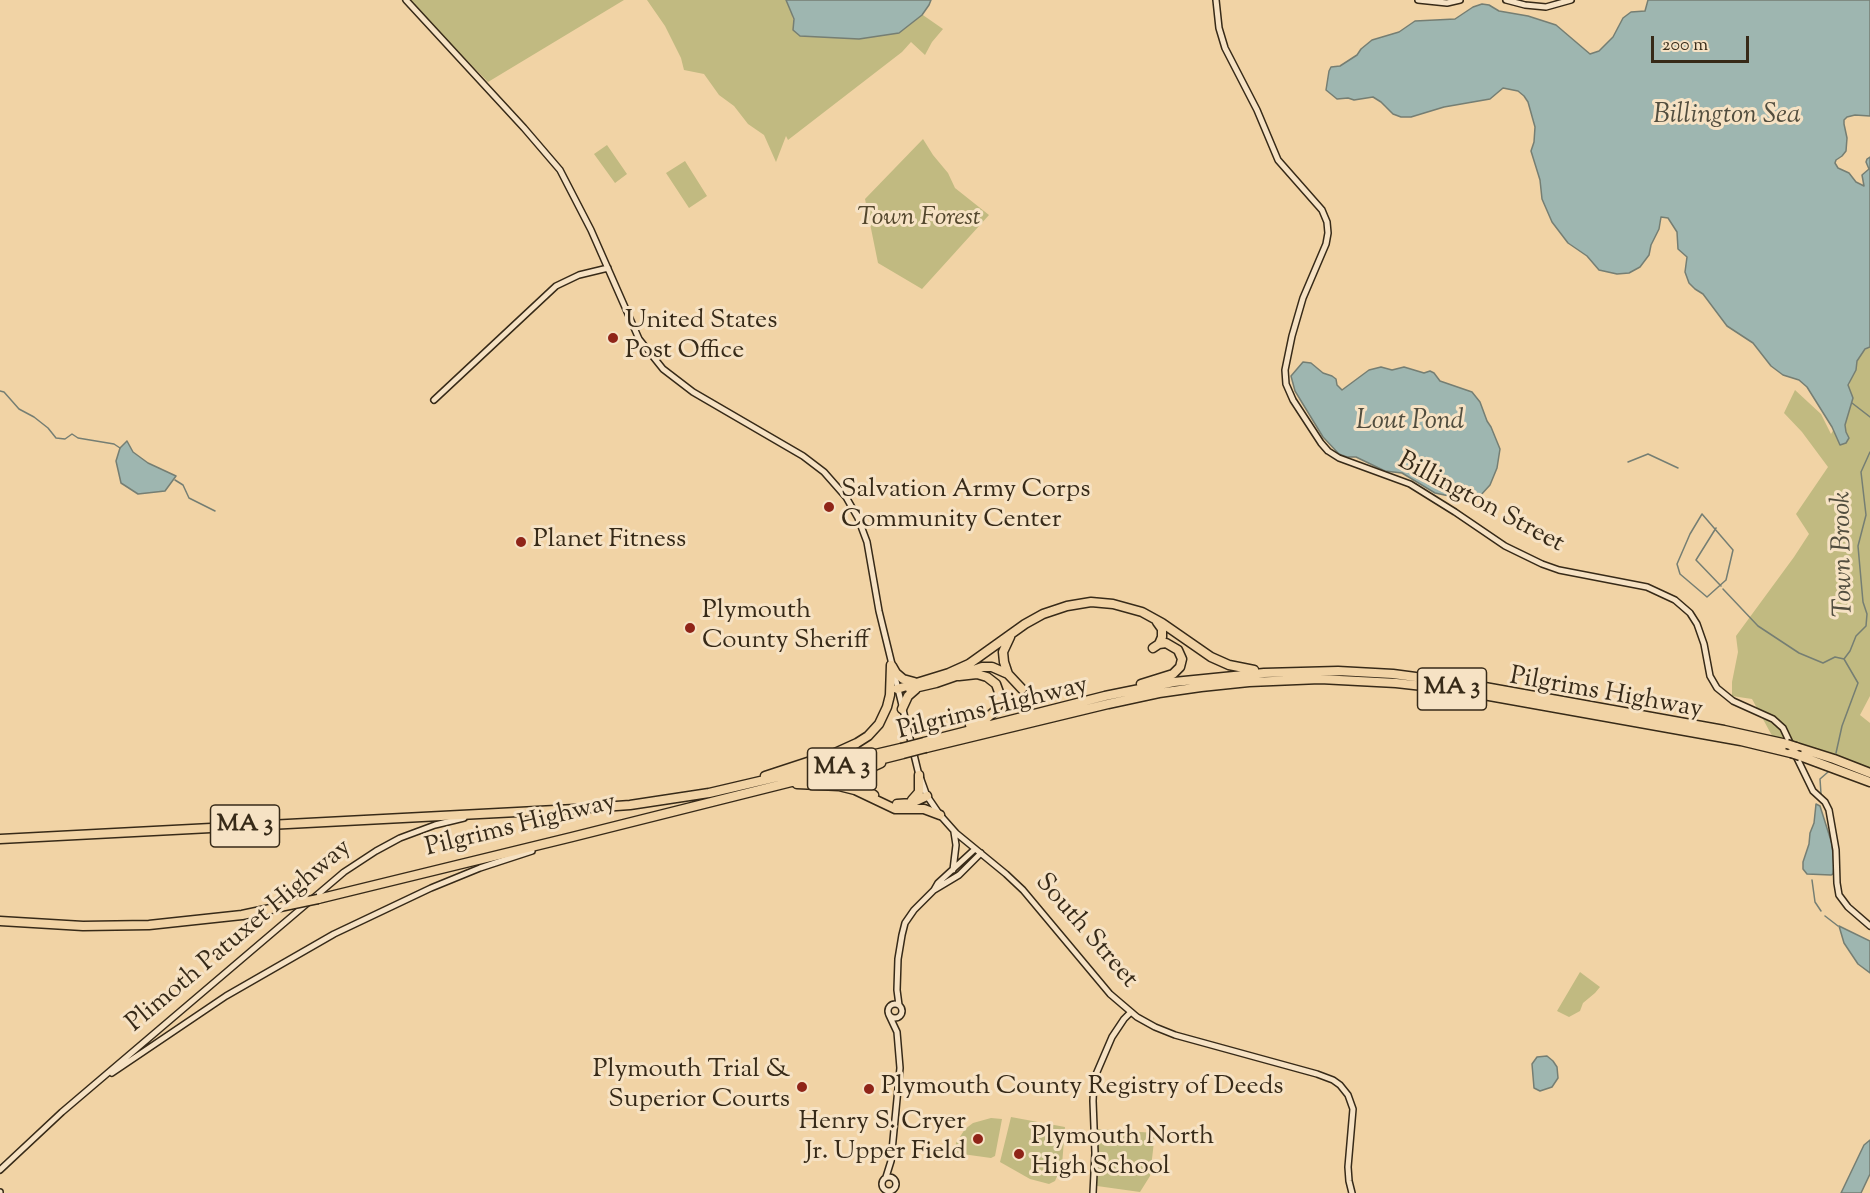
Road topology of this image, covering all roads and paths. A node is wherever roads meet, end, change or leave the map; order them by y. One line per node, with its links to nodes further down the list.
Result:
1 (406, 0): 7 (street, South Street)
2 (1216, 0): 41 (street, Billington Street)
3 (1418, 0): 4 (street)
4 (1460, 0)
5 (1506, 0): 6 (street)
6 (1571, 0)
7 (608, 268): 8 (street); 11 (street, South Street)
8 (434, 400)
9 (1150, 616): 10 (highway); 12 (highway); 18 (highway)
10 (1016, 630): 13 (highway); 15 (highway)
11 (891, 665): 15 (highway); 16 (street, South Street); 28 (highway)
12 (1292, 672): 18 (highway, Pilgrims Highway / MA 3); 22 (highway, Pilgrims Highway / MA 3)
13 (1008, 675): 14 (highway); 17 (highway)
14 (959, 676): 15 (highway); 20 (highway)
15 (920, 684): 16 (highway); 19 (highway)
16 (897, 689): 19 (street, South Street)
17 (1022, 689)
18 (1077, 703): 20 (highway, Pilgrims Highway / MA 3)
19 (902, 709): 25 (street, South Street)
20 (939, 738): 21 (highway, Pilgrims Highway / MA 3)
21 (925, 745): 22 (highway, Pilgrims Highway / MA 3); 23 (highway, Pilgrims Highway / MA 3, bridge)
22 (1794, 750): 24 (highway, Pilgrims Highway / MA 3); 26 (highway, Pilgrims Highway / MA 3)
23 (902, 751): 27 (highway, Pilgrims Highway / MA 3); 28 (highway, Pilgrims Highway / MA 3); 30 (highway)
24 (1870, 773)
25 (919, 775): 29 (street, South Street); 30 (highway)
26 (1870, 782)
27 (782, 784): 31 (highway); 35 (highway, Pilgrims Highway / MA 3)
28 (709, 793): 32 (highway, Pilgrims Highway / MA 3)
29 (927, 796): 30 (highway); 31 (highway); 33 (street, South Street)
30 (907, 804)
31 (918, 808): 33 (highway)
32 (489, 813): 36 (highway, Pilgrims Highway / MA 3); 47 (street, Plimoth Patuxet Highway)
33 (940, 815): 34 (street, South Street)
34 (953, 830): 37 (street, South Street); 38 (street)
35 (572, 837): 40 (highway, Pilgrims Highway / MA 3, bridge); 47 (street, Plimoth Patuxet Highway)
36 (0, 839)
37 (978, 851): 38 (street); 39 (street); 43 (street, South Street)
38 (953, 870): 39 (street)
39 (934, 890): 42 (street)
40 (0, 921)
41 (1870, 926)
42 (896, 1004): 44 (street); 45 (street)
43 (1131, 1012): 53 (street); 54 (street, South Street)
44 (889, 1015): 45 (street); 46 (street)
45 (900, 1016): 46 (street)
46 (897, 1032): 48 (street)
47 (66, 1108): 49 (street, Plimoth Patuxet Highway)
48 (891, 1161): 50 (street); 51 (street)
49 (2, 1170)
50 (886, 1177): 51 (street); 52 (street)
51 (894, 1179): 52 (street)
52 (887, 1192)
53 (1093, 1193)
54 (1352, 1193)

